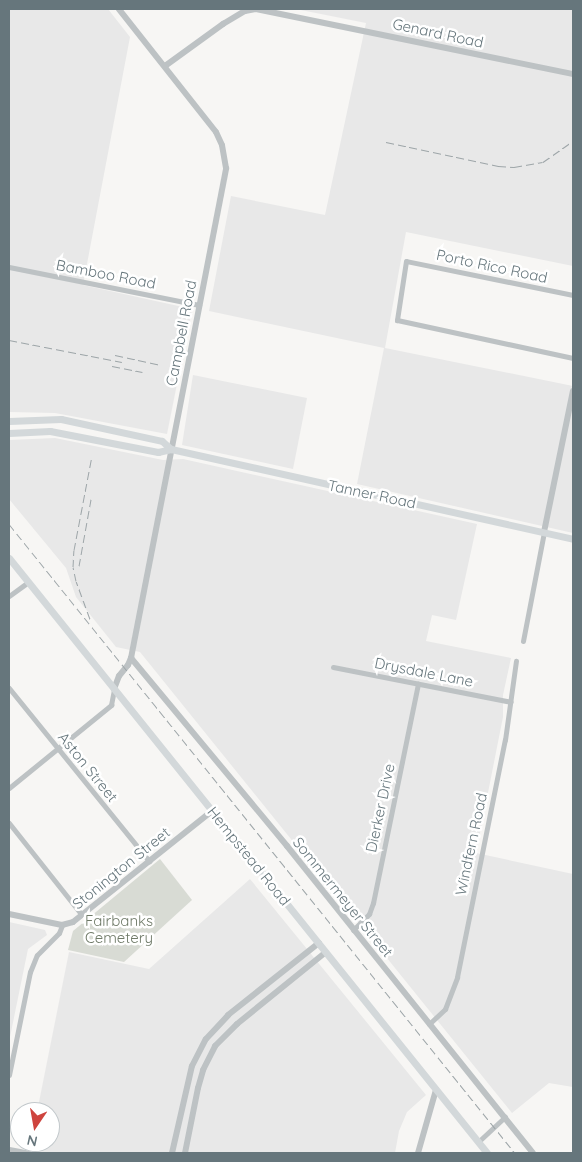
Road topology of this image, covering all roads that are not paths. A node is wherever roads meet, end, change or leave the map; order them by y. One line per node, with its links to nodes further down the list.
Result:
1 (119, 9): 2 (street, Campbell Road)
2 (165, 66): 3 (street, Genard Road); 6 (street, Campbell Road)
3 (573, 74)
4 (9, 267): 6 (street, Bamboo Road)
5 (573, 295): 7 (street, Porto Rico Road)
6 (199, 305): 13 (street, Campbell Road)
7 (573, 358)
8 (573, 391): 14 (street)
9 (9, 421): 10 (main road)
10 (93, 426): 12 (main road); 13 (main road)
11 (9, 433): 12 (main road)
12 (91, 438): 13 (main road)
13 (170, 449): 14 (main road, Tanner Road); 20 (street, Campbell Road)
14 (544, 532): 15 (main road, Tanner Road); 19 (street)
15 (573, 538)
16 (9, 559): 17 (main road, Hempstead Road)
17 (28, 582): 18 (street); 25 (main road, Hempstead Road)
18 (9, 596)
19 (524, 641)
20 (131, 658): 25 (street, Campbell Road); 35 (street, Sommermeyer Street)
21 (516, 661): 26 (street, Windfern Road)
22 (333, 667): 23 (street, Drysdale Lane)
23 (418, 684): 26 (street, Drysdale Lane); 35 (street, Dierker Drive)
24 (9, 688): 27 (street, Aston Street)
25 (114, 689): 27 (street); 29 (main road, Hempstead Road)
26 (511, 702): 40 (street, Windfern Road)
27 (57, 748): 28 (street); 31 (street, Aston Street)
28 (9, 788)
29 (212, 810): 31 (street, Stonington Street); 36 (main road, Hempstead Road)
30 (9, 824): 33 (street)
31 (149, 861): 33 (street, Stonington Street)
32 (9, 914): 34 (street, Stonington Street)
33 (82, 915): 34 (street, Stonington Street)
34 (62, 925): 43 (street)
35 (353, 930): 40 (street, Sommermeyer Street)
36 (318, 943): 37 (main road, Hempstead Road); 38 (street)
37 (326, 952): 39 (street); 44 (main road, Hempstead Road)
38 (238, 1008): 39 (street); 41 (street)
39 (246, 1016): 42 (street)
40 (429, 1024): 46 (street, Sommermeyer Street)
41 (192, 1066): 42 (street); 45 (street)
42 (203, 1070): 47 (street)
43 (9, 1075)
44 (436, 1090): 48 (main road, Hempstead Road); 53 (street)
45 (180, 1116): 47 (street); 51 (street)
46 (505, 1117): 48 (street); 55 (street, Sommermeyer Street)
47 (191, 1121): 52 (street)
48 (478, 1142): 54 (main road, Hempstead Road)
49 (9, 1149): 50 (street)
50 (29, 1153)
51 (172, 1153)
52 (185, 1153)
53 (418, 1153)
54 (487, 1153)
55 (533, 1153)

